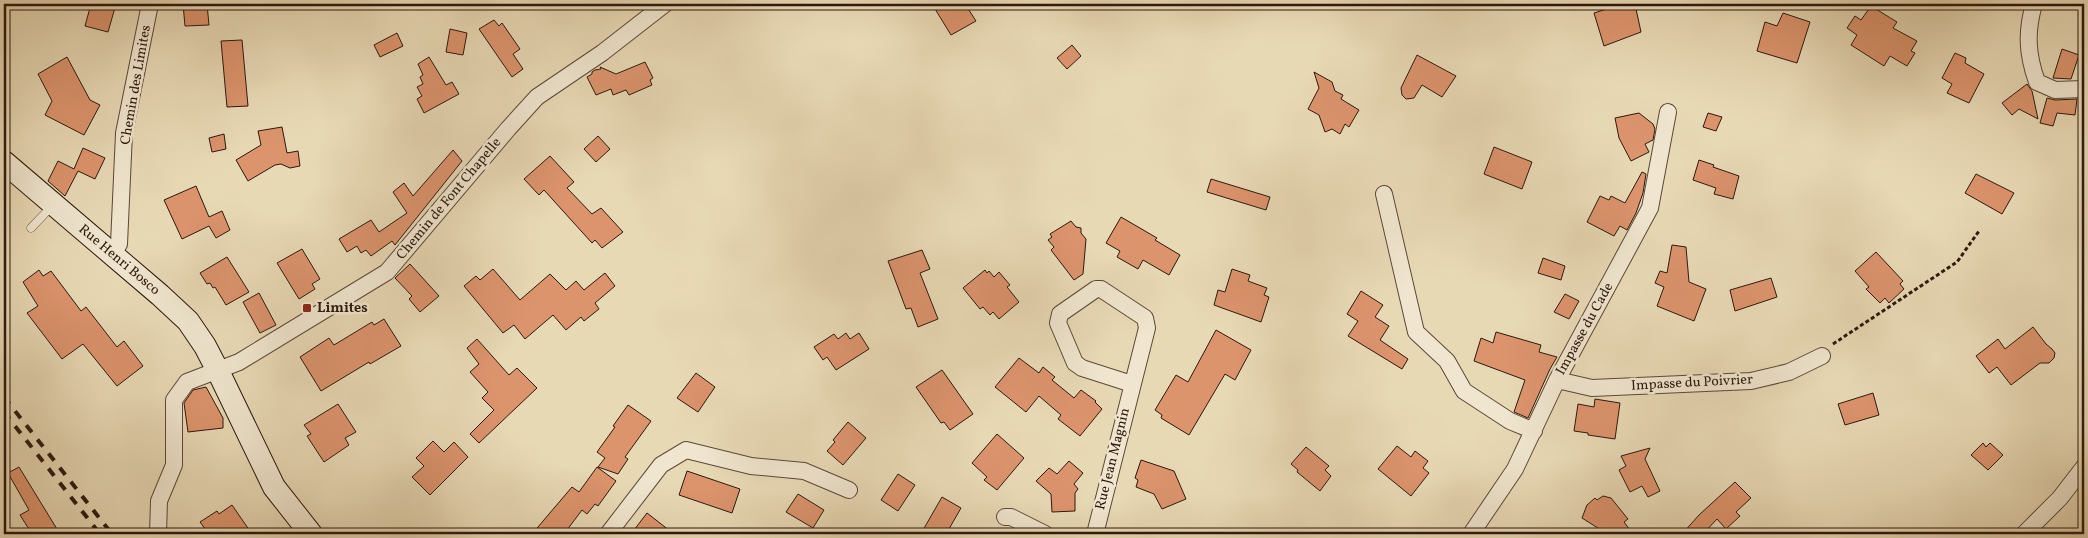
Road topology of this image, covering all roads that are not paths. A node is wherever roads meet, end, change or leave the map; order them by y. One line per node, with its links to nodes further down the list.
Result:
1 (150, 4): 10 (street, Chemin des Limites)
2 (665, 4): 12 (street, Chemin de Font Chapelle)
3 (2034, 4): 4 (street)
4 (2084, 89)
5 (1668, 112): 13 (street, Impasse du Cade)
6 (4, 162): 8 (street, Rue Henri Bosco)
7 (1384, 194): 15 (street)
8 (54, 204): 9 (lane); 10 (street, Rue Henri Bosco)
9 (30, 228)
10 (113, 255): 12 (street, Rue Henri Bosco)
11 (1822, 356): 13 (street, Impasse du Poivrier)
12 (218, 371): 19 (street, Chemin de Font Chapelle); 20 (street)
13 (1557, 380): 15 (street, Impasse du Cade)
14 (1132, 384): 14 (street, Rue Jean Magnin); 23 (street, Rue Jean Magnin)
15 (1534, 431): 24 (street, Impasse du Cade)
16 (2084, 467): 25 (street)
17 (849, 490): 21 (street)
18 (1005, 517): 22 (street)
19 (158, 534)
20 (311, 534)
21 (608, 534)
22 (1045, 534)
23 (1095, 534)
24 (1471, 534)
25 (2024, 534)

